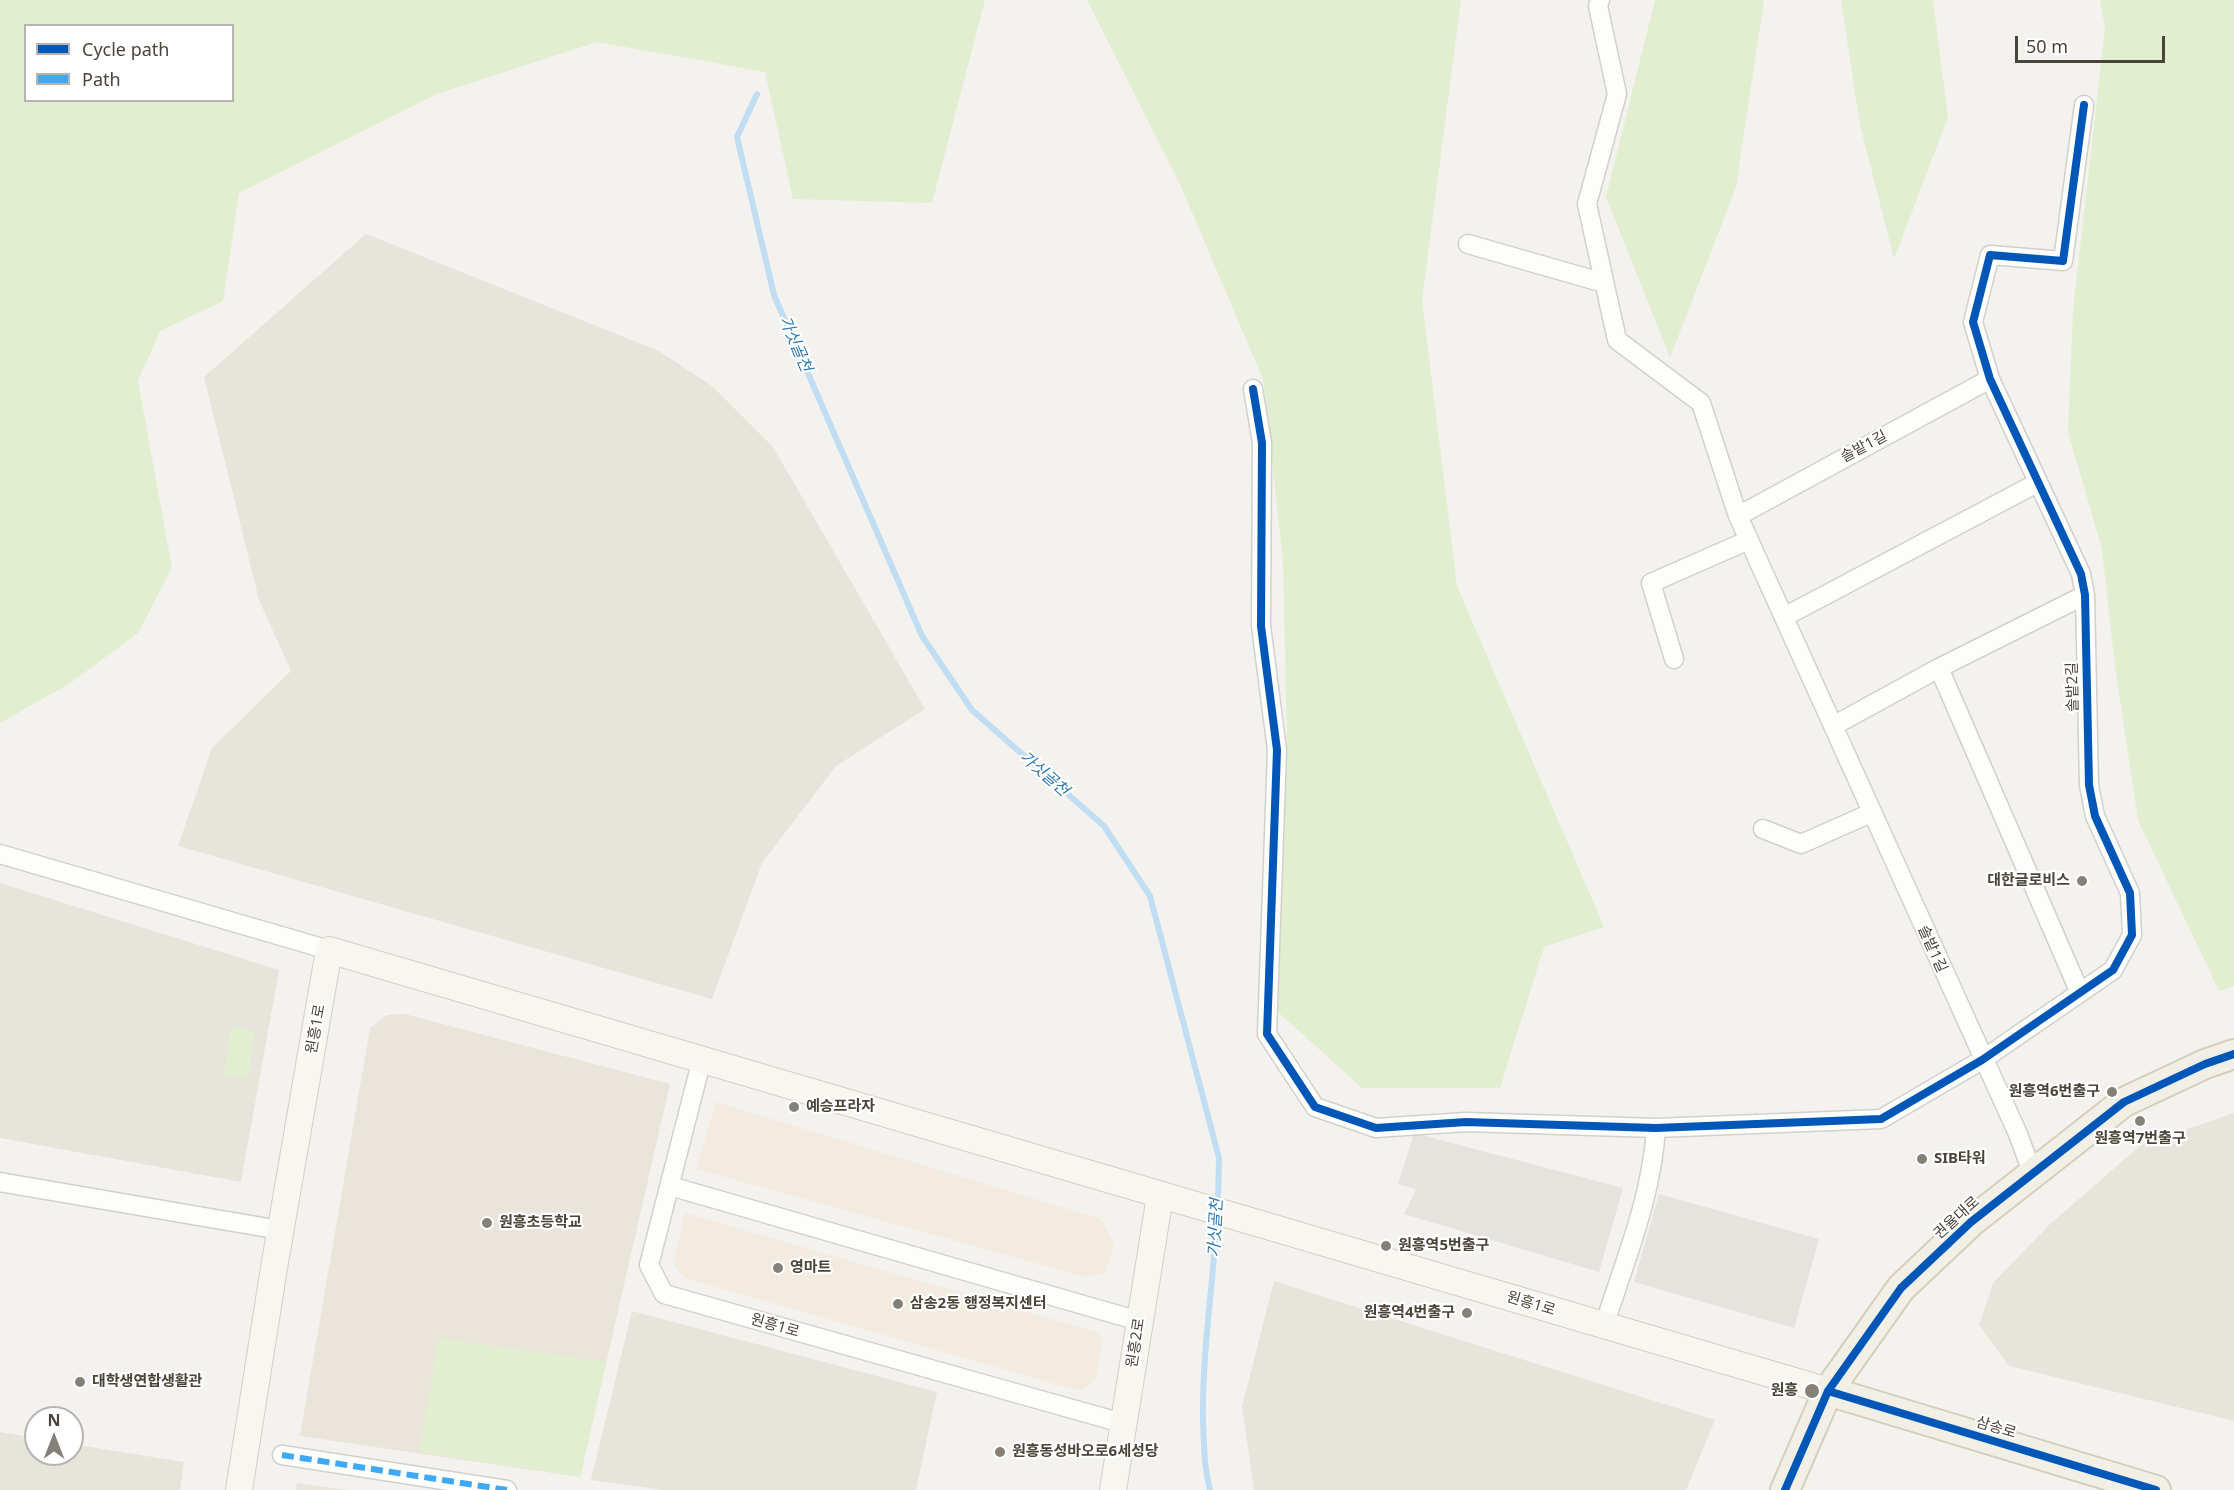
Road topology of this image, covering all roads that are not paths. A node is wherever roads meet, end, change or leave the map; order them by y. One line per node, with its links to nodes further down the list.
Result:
1 (1600, 0): 4 (street, 솔밭1길)
2 (2084, 105): 5 (street, 솔밭2길)
3 (1468, 244): 4 (street)
4 (1605, 282): 8 (street, 솔밭1길)
5 (1990, 380): 7 (street, 솔밭2길); 8 (street, 솔밭1길)
6 (1253, 389): 23 (street, 솔밭2길)
7 (2037, 483): 10 (street, 솔밭2길); 11 (street)
8 (1738, 516): 9 (street, 솔밭1길)
9 (1749, 540): 11 (street, 솔밭1길); 12 (street)
10 (2085, 595): 13 (street); 19 (street, 솔밭2길)
11 (1784, 617): 14 (street, 솔밭1길)
12 (1674, 659)
13 (1939, 668): 14 (street); 19 (street)
14 (1833, 726): 15 (street, 솔밭1길)
15 (1871, 813): 16 (street); 22 (street, 솔밭1길)
16 (1763, 830)
17 (0, 854): 18 (street)
18 (329, 951): 21 (street); 28 (street, 원흥1로)
19 (2080, 993): 22 (street, 솔밭2길)
20 (2234, 1054): 24 (main road, 권율대로)
21 (702, 1059): 26 (street, 원흥1로); 27 (street)
22 (1982, 1060): 23 (street, 솔밭2길); 24 (street, 솔밭1길)
23 (1656, 1128): 30 (street)
24 (2032, 1173): 31 (main road, 권율대로)
25 (0, 1182): 28 (street)
26 (670, 1186): 29 (street); 32 (street, 원흥1로)
27 (1160, 1196): 29 (street, 원흥2로); 30 (street, 원흥1로)
28 (280, 1230): 35 (street, 원흥1로)
29 (1139, 1321): 32 (street, 원흥2로)
30 (1604, 1326): 31 (street, 원흥1로)
31 (1828, 1391): 34 (main road, 삼송로); 38 (main road, 권율대로)
32 (1122, 1423): 37 (street, 원흥2로)
33 (282, 1455): 36 (street)
34 (2119, 1485): 39 (main road, 삼송로)
35 (239, 1490)
36 (507, 1490)
37 (1113, 1490)
38 (1785, 1490)
39 (2156, 1490)

